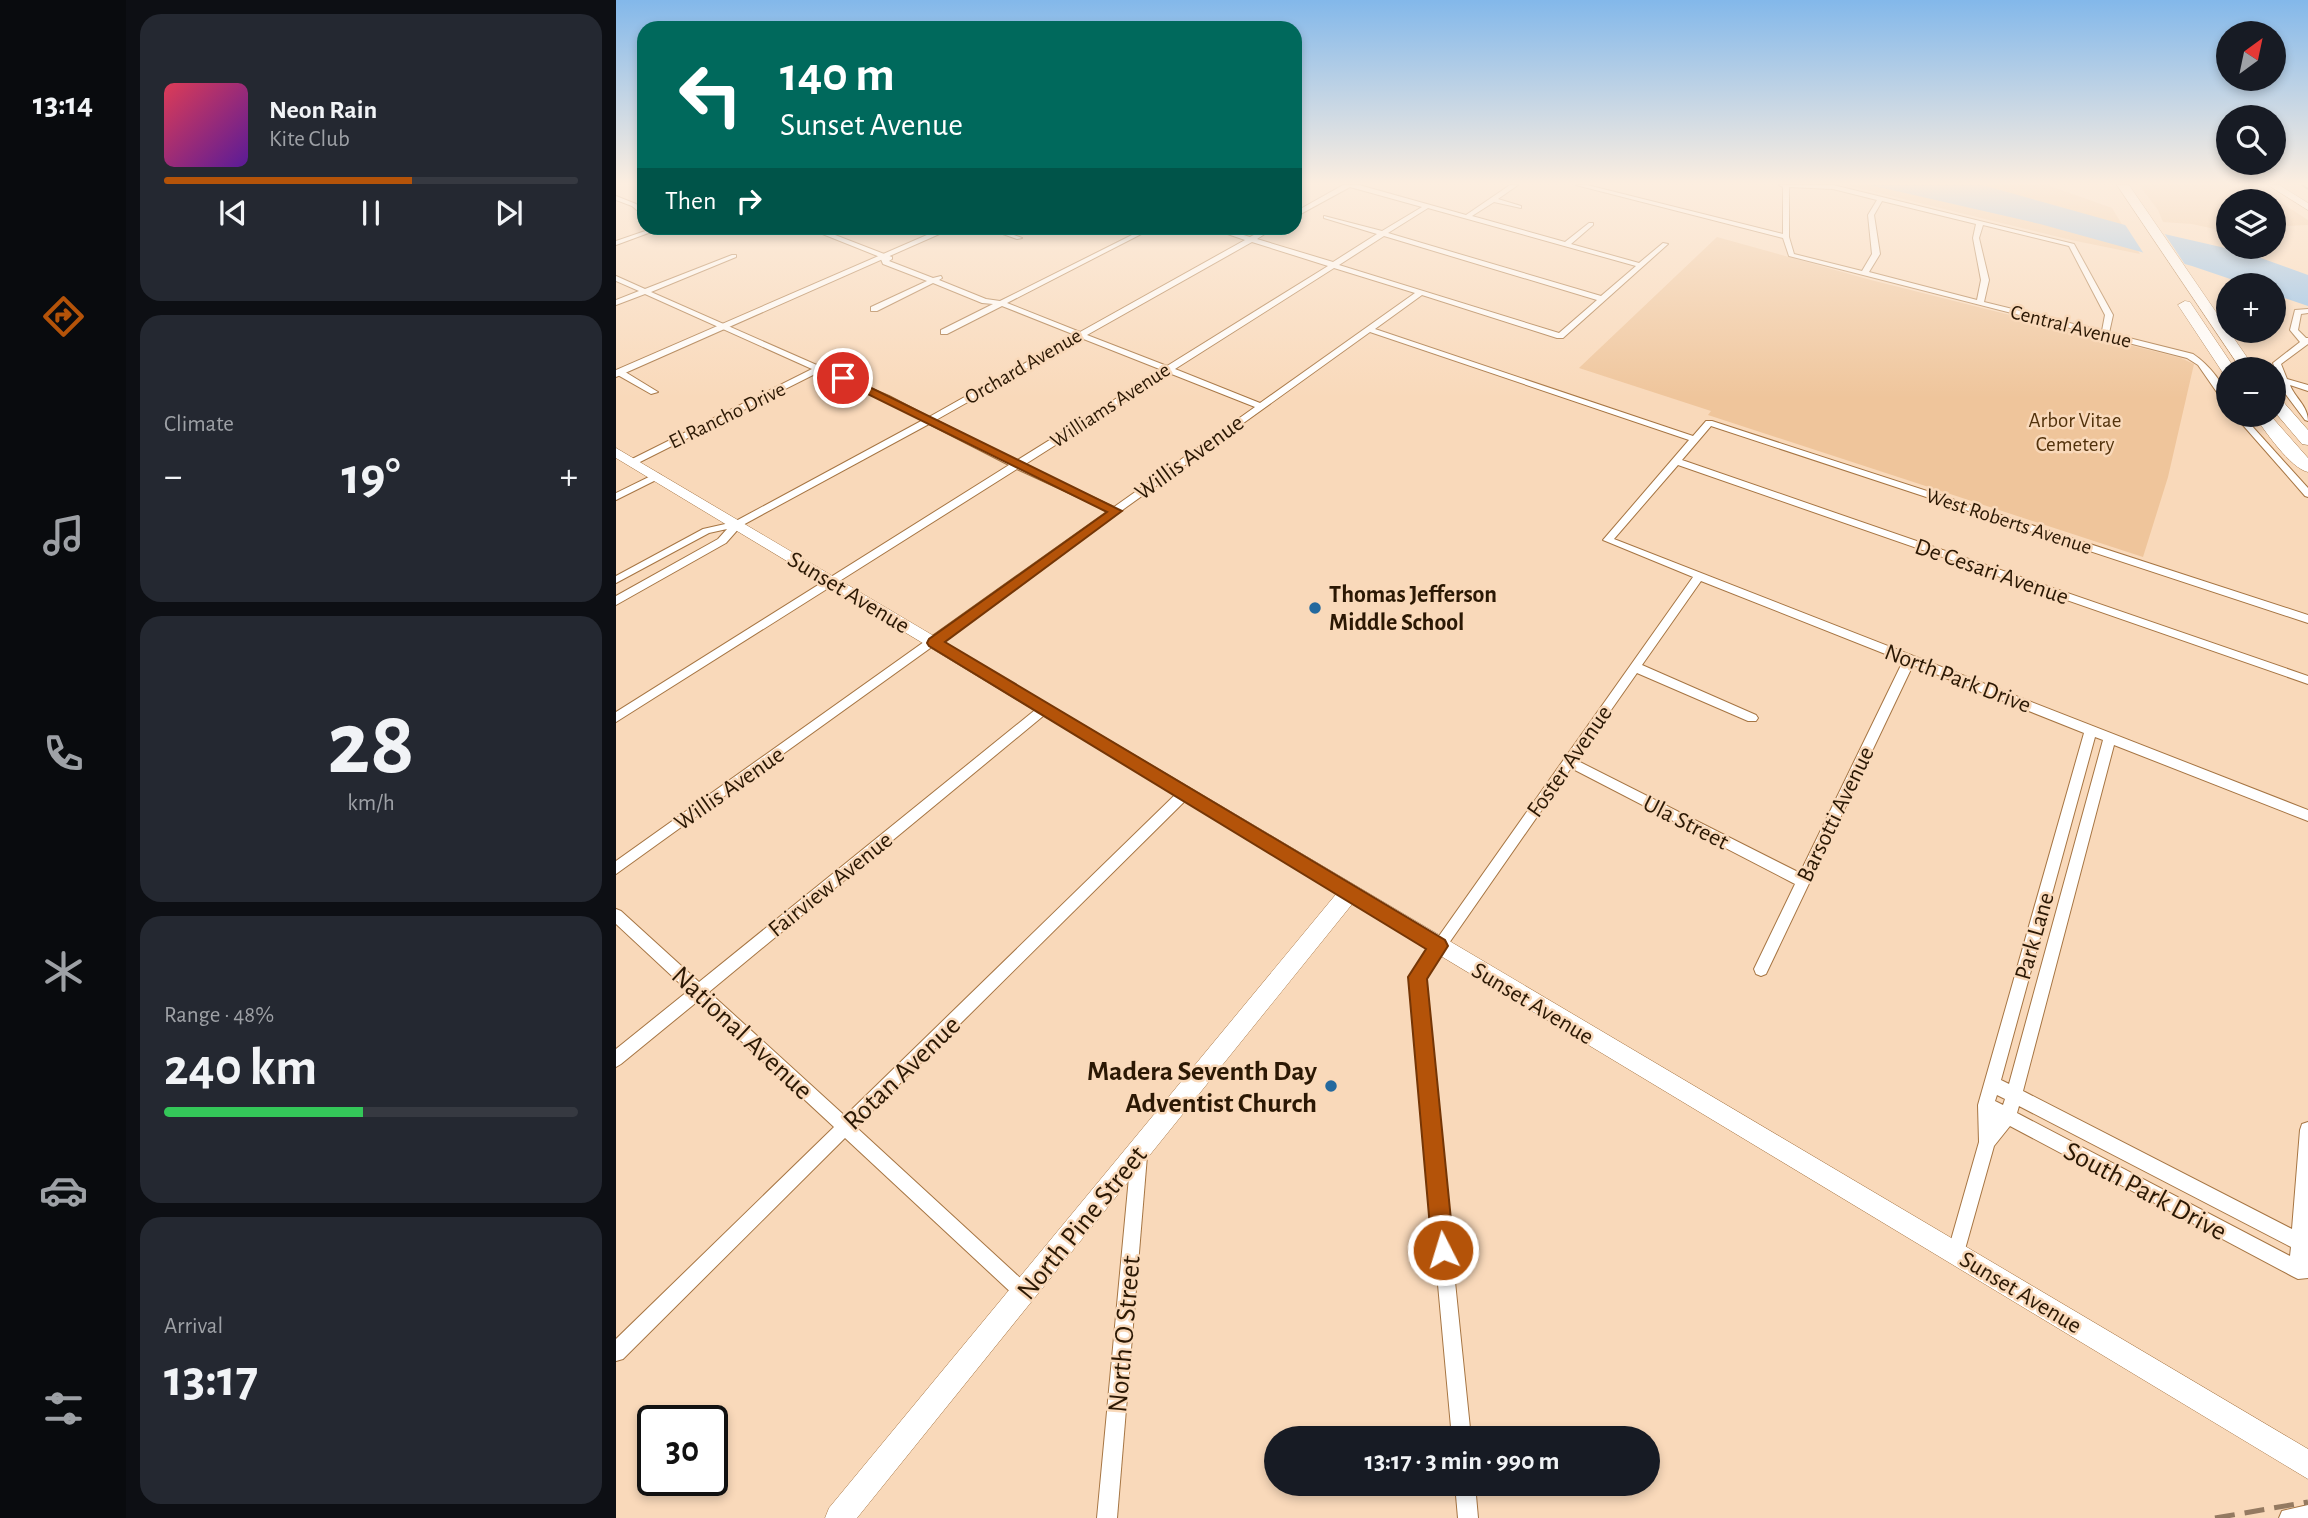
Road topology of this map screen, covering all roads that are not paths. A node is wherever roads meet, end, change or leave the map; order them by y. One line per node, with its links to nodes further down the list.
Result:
1 (734, 256): 21 (street)
2 (1095, 256): 25 (street)
3 (1221, 256): 32 (street, Orchard Avenue)
4 (1305, 256): 15 (street)
5 (1348, 256): 15 (street, Williams Avenue)
6 (1456, 256): 23 (street)
7 (1606, 256): 16 (street)
8 (1651, 256): 16 (street)
9 (1794, 256): 17 (street, Central Avenue)
10 (1875, 256): 17 (street)
11 (1980, 256): 26 (street)
12 (2078, 256): 33 (street)
13 (2171, 256): 37 (highway)
14 (883, 257): 19 (street); 29 (street)
15 (1334, 265): 22 (street); 41 (street, Williams Avenue)
16 (1640, 265): 23 (street)
17 (1864, 274): 26 (street, Central Avenue)
18 (616, 278): 21 (street)
19 (937, 279): 25 (street); 27 (street)
20 (2175, 290): 36 (highway)
21 (644, 292): 24 (street); 29 (street)
22 (1422, 292): 30 (street, Willis Avenue); 34 (street)
23 (1602, 299): 34 (street)
24 (616, 303)
25 (1001, 303): 31 (street); 32 (street)
26 (1980, 303): 33 (street, Central Avenue)
27 (874, 309)
28 (2308, 311): 35 (street)
29 (721, 327): 40 (street); 42 (street)
30 (1370, 330): 48 (street, Willis Avenue); 54 (street)
31 (944, 332)
32 (1079, 334): 41 (street); 51 (street, Orchard Avenue)
33 (2105, 335): 39 (street, Central Avenue)
34 (1560, 336)
35 (2306, 341): 38 (street)
36 (2219, 357)
37 (2240, 357)
38 (2285, 357)
39 (2196, 359): 45 (street)
40 (821, 368): 51 (street); 58 (street, El Rancho Drive)
41 (1166, 369): 48 (street); 59 (street, Williams Avenue)
42 (618, 373): 47 (street)
43 (2286, 382): 46 (street)
44 (2286, 385): 50 (street)
45 (2216, 386)
46 (2308, 387)
47 (654, 392)
48 (1260, 405): 64 (street, Willis Avenue)
49 (2286, 415): 55 (highway)
50 (2308, 418)
51 (929, 420): 59 (street); 65 (street, Orchard Avenue)
52 (2249, 427): 62 (street)
53 (2272, 427): 60 (highway)
54 (1695, 439): 57 (street); 70 (street, West Roberts Avenue)
55 (2308, 440)
56 (616, 452): 58 (main road, Sunset Avenue)
57 (1676, 461): 66 (street, North Park Drive); 74 (street, De Cesari Avenue)
58 (633, 462): 61 (main road, Sunset Avenue)
59 (1016, 465): 64 (street); 68 (street, Williams Avenue)
60 (2308, 467)
61 (657, 477): 63 (street); 65 (main road, Sunset Avenue)
62 (2308, 494)
63 (616, 497)
64 (1116, 511): 71 (street, Willis Avenue)
65 (737, 524): 67 (street); 68 (main road, Sunset Avenue); 69 (street)
66 (1699, 576): 72 (street, North Park Drive); 73 (street, Foster Avenue)
67 (616, 580)
68 (832, 582): 71 (main road, Sunset Avenue); 76 (street, Williams Avenue)
69 (616, 601)
70 (2308, 619)
71 (934, 643): 75 (main road, Sunset Avenue); 83 (street, Willis Avenue)
72 (1910, 659): 78 (street, North Park Drive); 84 (street, Barsotti Avenue)
73 (1635, 667): 77 (street); 80 (street, Foster Avenue)
74 (2308, 680)
75 (1044, 709): 81 (main road, Sunset Avenue); 89 (street, Fairview Avenue)
76 (616, 718)
77 (1752, 718)
78 (2091, 730): 79 (street, North Park Drive); 91 (street, Park Lane)
79 (2110, 738): 82 (street, North Park Drive); 92 (street, Park Lane)
80 (1569, 762): 84 (street, Ula Street); 87 (street, Foster Avenue)
81 (1185, 793): 85 (main road, Sunset Avenue); 95 (street, Rotan Avenue)
82 (2308, 816)
83 (616, 868)
84 (1803, 881): 88 (street, Barsotti Avenue)
85 (1349, 892): 87 (main road, Sunset Avenue); 98 (main road, North Pine Street)
86 (616, 915): 89 (street, National Avenue)
87 (1439, 946): 100 (main road, Sunset Avenue); 104 (street)
88 (1761, 969)
89 (699, 991): 90 (street, Fairview Avenue); 95 (street, National Avenue)
90 (616, 1059)
91 (1992, 1084): 92 (street, South Park Drive); 93 (street, Park Lane)
92 (2013, 1094): 94 (street, Park Lane); 99 (street, South Park Drive)
93 (1986, 1105): 94 (street, South Park Drive); 97 (street, Park Lane)
94 (2008, 1116): 97 (street, Park Lane); 101 (street, South Park Drive)
95 (845, 1127): 102 (street, National Avenue); 103 (street, Rotan Avenue)
96 (2308, 1129): 99 (street)
97 (1987, 1142): 100 (street, Park Lane)
98 (1140, 1149): 102 (main road, North Pine Street); 109 (street, North O Street)
99 (2304, 1242): 101 (street)
100 (1956, 1254): 105 (main road, Sunset Avenue)
101 (2303, 1269)
102 (1023, 1292): 108 (main road, North Pine Street)
103 (616, 1352)
104 (1460, 1426)
105 (2308, 1465)
106 (1466, 1496): 110 (street)
107 (2308, 1515): 111 (street)
108 (839, 1518)
109 (1107, 1518)
110 (1468, 1518)
111 (2289, 1518)

